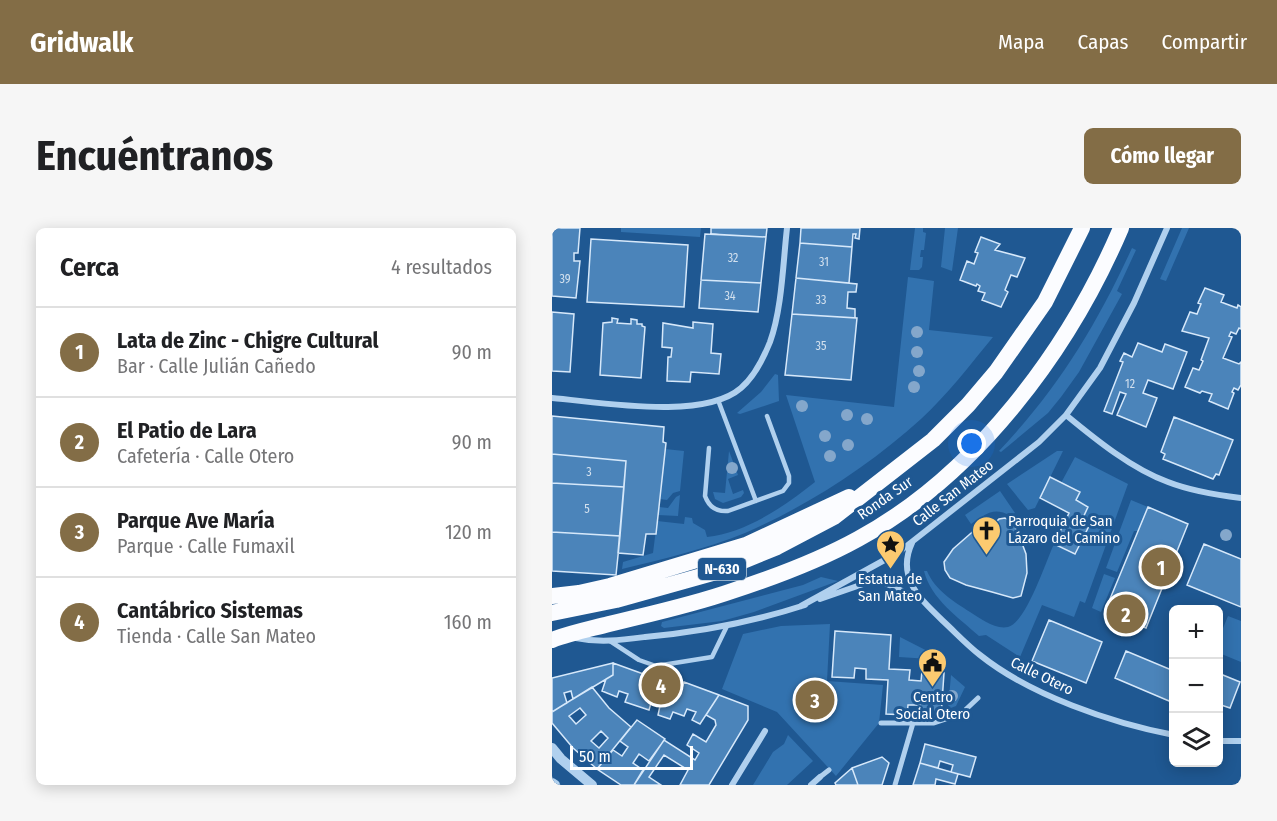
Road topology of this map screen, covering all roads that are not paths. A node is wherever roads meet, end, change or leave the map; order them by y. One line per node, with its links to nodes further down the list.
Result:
1 (787, 228): 6 (street)
2 (1083, 228): 10 (highway, Ronda Sur / N-630)
3 (1121, 228): 19 (highway, Ronda Sur / N-630)
4 (1167, 228): 8 (street, Calle San Mateo)
5 (552, 398): 6 (street)
6 (718, 400): 12 (lane)
7 (767, 416): 12 (lane)
8 (1066, 416): 11 (street); 13 (street, Calle San Mateo)
9 (709, 448): 12 (lane)
10 (875, 486): 14 (highway); 17 (highway, Ronda Sur / N-630)
11 (1241, 498)
12 (756, 501)
13 (914, 539): 15 (street, Calle San Mateo); 16 (street)
14 (552, 596)
15 (921, 600): 16 (street); 25 (street, Calle Otero)
16 (801, 606): 18 (street)
17 (552, 613)
18 (727, 626): 20 (street); 20 (lane)
19 (558, 638): 20 (street)
20 (610, 641)
21 (978, 698): 23 (street)
22 (881, 723): 23 (street)
23 (913, 723): 34 (street)
24 (765, 731): 32 (street)
25 (1169, 734)
26 (1223, 741): 27 (street)
27 (1241, 741)
28 (552, 748): 31 (street)
29 (829, 770): 30 (street)
30 (820, 777): 33 (street)
31 (592, 785)
32 (732, 785)
33 (811, 785)
34 (895, 785)

